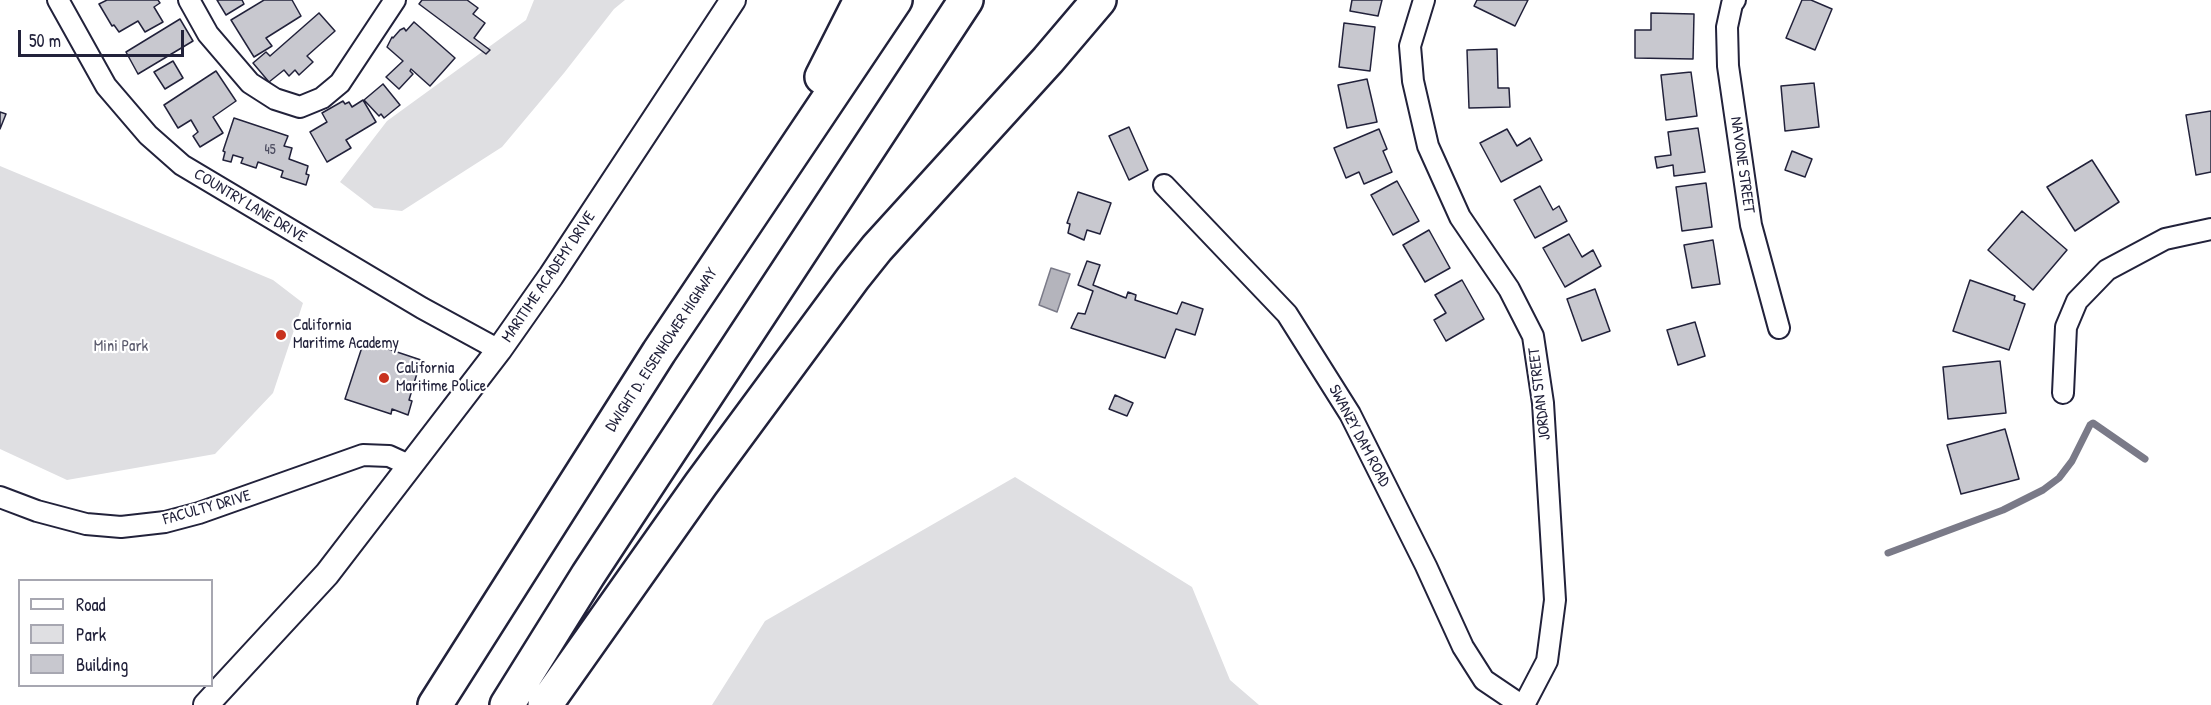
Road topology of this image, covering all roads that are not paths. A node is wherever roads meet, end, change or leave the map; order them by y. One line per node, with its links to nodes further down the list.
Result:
1 (58, 0): 15 (street, COUNTRY LANE DRIVE)
2 (189, 0): 3 (street)
3 (395, 0)
4 (734, 0): 15 (street, MARITIME ACADEMY DRIVE)
5 (861, 0): 12 (highway)
6 (895, 0): 12 (highway, DWIGHT D. EISENHOWER HIGHWAY)
7 (966, 0): 21 (highway)
8 (1100, 0): 22 (highway)
9 (1424, 0): 23 (street, JORDAN STREET)
10 (1735, 0): 14 (street, NAVONE STREET)
11 (1164, 185): 23 (street, SWANZY DAM ROAD)
12 (752, 215): 20 (highway, DWIGHT D. EISENHOWER HIGHWAY)
13 (2211, 229): 16 (street)
14 (1779, 328)
15 (499, 350): 17 (street, MARITIME ACADEMY DRIVE)
16 (2062, 393)
17 (411, 465): 18 (street, FACULTY DRIVE); 19 (street, MARITIME ACADEMY DRIVE)
18 (0, 497)
19 (206, 705)
20 (435, 705)
21 (507, 705)
22 (545, 705)
23 (1522, 705)

